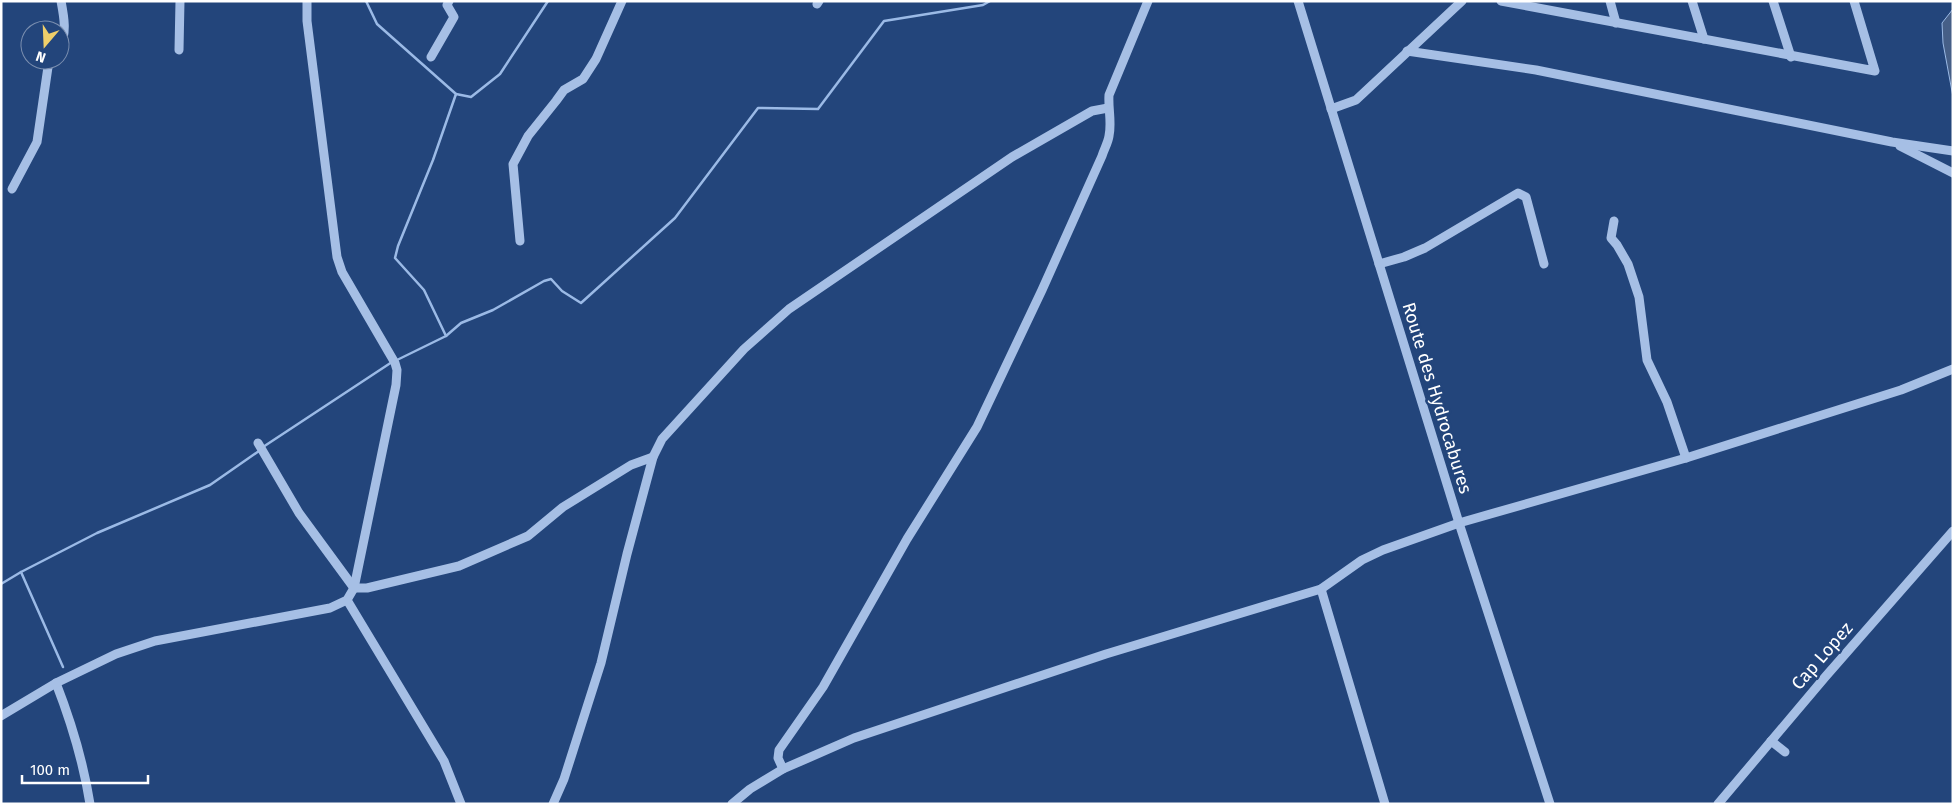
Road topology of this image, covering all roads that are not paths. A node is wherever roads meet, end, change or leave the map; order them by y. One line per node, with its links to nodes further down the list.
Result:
1 (61, 1): 14 (street)
2 (180, 1): 17 (street)
3 (308, 1): 38 (street)
4 (449, 1): 19 (street)
5 (622, 1): 29 (street)
6 (1148, 1): 22 (street)
7 (1298, 1): 23 (street, Route des Hydrocabures)
8 (1462, 1): 18 (street)
9 (1501, 1): 15 (street)
10 (1610, 1): 15 (street)
11 (1692, 1): 16 (street)
12 (1773, 1): 20 (street)
13 (1854, 1): 20 (street)
14 (65, 20)
15 (1616, 23): 16 (street)
16 (1704, 39): 20 (street)
17 (179, 50)
18 (1408, 51): 23 (street); 24 (street)
19 (431, 57)
20 (1791, 57)
21 (48, 70): 27 (street)
22 (1108, 108): 34 (street); 45 (street)
23 (1331, 109): 30 (street, Route des Hydrocabures)
24 (1892, 142): 25 (street); 26 (street)
25 (1953, 151)
26 (1953, 173)
27 (12, 189)
28 (1614, 221): 35 (street)
29 (520, 241)
30 (1379, 264): 31 (street); 36 (street, Route des Hydrocabures)
31 (1544, 264)
32 (1953, 369): 35 (street)
33 (260, 447): 38 (street)
34 (653, 457): 38 (street); 48 (street)
35 (1686, 458): 36 (street)
36 (1458, 523): 39 (street); 51 (street, Route des Hydrocabures)
37 (1953, 531): 43 (street, Cap Lopez)
38 (354, 588): 40 (street)
39 (1321, 589): 45 (street); 50 (street)
40 (347, 600): 41 (street); 47 (street)
41 (56, 683): 42 (street); 46 (street)
42 (1, 716)
43 (1770, 741): 44 (street); 52 (street, Cap Lopez)
44 (1785, 752)
45 (783, 770): 49 (street)
46 (90, 804)
47 (461, 804)
48 (554, 804)
49 (732, 804)
50 (1385, 804)
51 (1550, 804)
52 (1718, 804)

